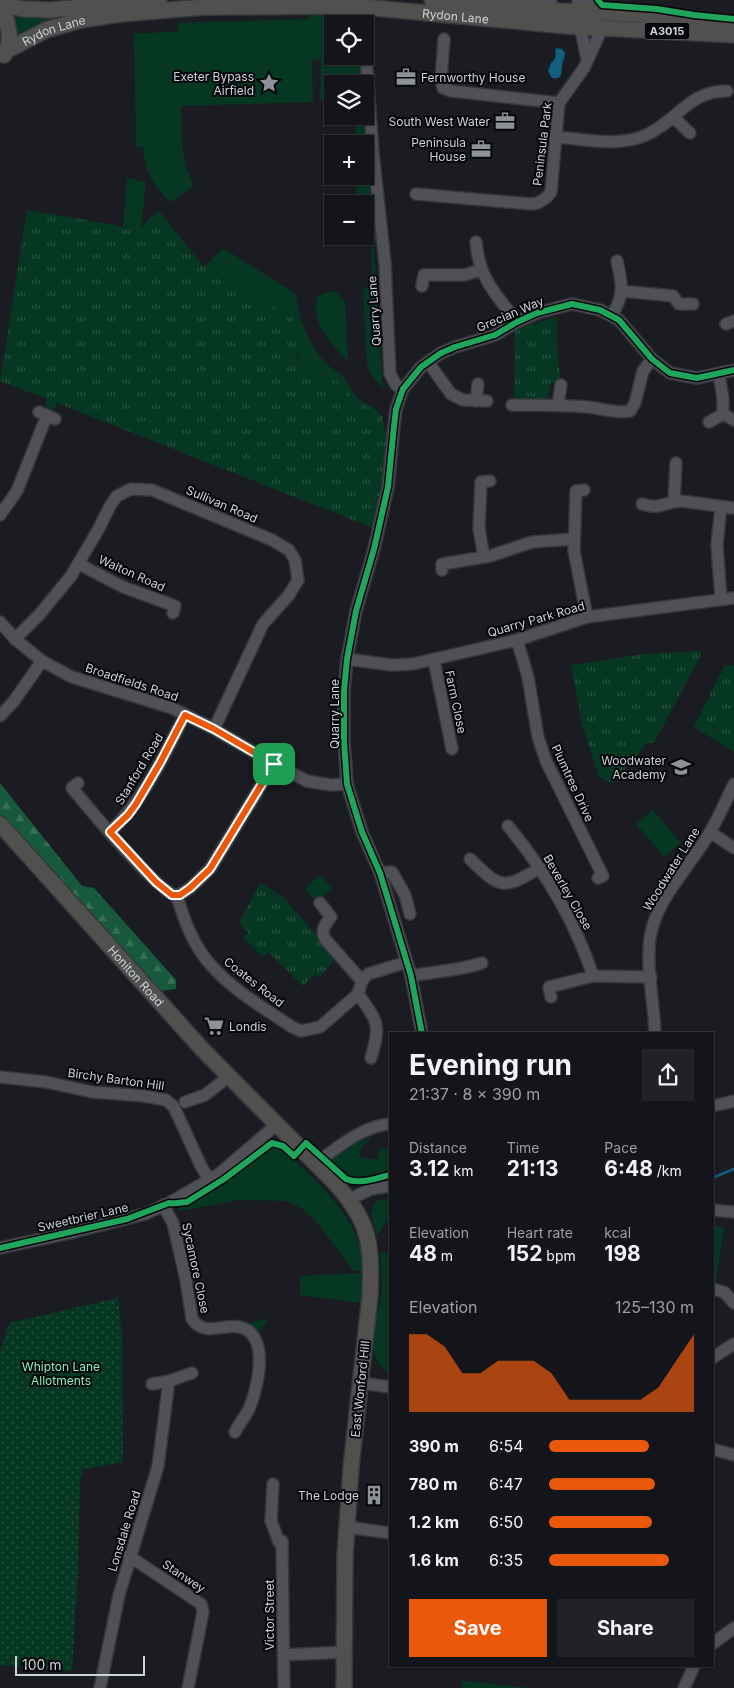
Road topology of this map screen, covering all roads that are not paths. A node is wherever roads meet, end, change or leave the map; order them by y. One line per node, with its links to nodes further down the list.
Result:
1 (159, 0): 5 (main road, Rydon Lane)
2 (432, 0): 4 (main road, Rydon Lane / A3015)
3 (551, 0): 4 (street)
4 (495, 2): 7 (main road, Rydon Lane / A3015)
5 (1, 3): 13 (main road)
6 (353, 6): 7 (main road, Rydon Lane / A3015); 8 (street); 13 (main road, Rydon Lane / A3015)
7 (583, 10): 9 (main road, Rydon Lane / A3015); 10 (main road, Rydon Lane / A3015); 14 (street)
8 (361, 15)
9 (734, 25)
10 (599, 27): 11 (main road, Rydon Lane / A3015); 14 (street, Peninsula Park)
11 (734, 35)
12 (444, 39): 17 (street)
13 (3, 55)
14 (587, 58): 17 (street, Peninsula Park)
15 (367, 65): 36 (street, Quarry Lane)
16 (727, 91): 18 (street)
17 (559, 103): 20 (street, Peninsula Park)
18 (673, 116): 19 (street); 20 (street)
19 (690, 133)
20 (555, 136): 21 (street, Peninsula Park)
21 (416, 194)
22 (476, 242): 24 (street)
23 (617, 260): 26 (street)
24 (481, 270): 25 (street); 29 (street)
25 (423, 276)
26 (622, 291): 27 (street); 28 (street)
27 (693, 304)
28 (612, 315): 29 (street, Grecian Way); 30 (street, Grecian Way)
29 (517, 322): 31 (street, Grecian Way)
30 (652, 360): 33 (street, Grecian Way); 38 (street)
31 (428, 362): 34 (street); 36 (street, Grecian Way)
32 (734, 370): 33 (street, Grecian Way)
33 (719, 374): 39 (street)
34 (478, 384)
35 (561, 385): 38 (street)
36 (403, 389): 62 (street, Quarry Lane)
37 (512, 405): 38 (street)
38 (558, 406)
39 (723, 414): 41 (street); 42 (street)
40 (47, 415): 50 (street)
41 (734, 420)
42 (709, 422)
43 (676, 463): 46 (street)
44 (481, 481): 52 (street)
45 (576, 491): 51 (street)
46 (674, 502): 47 (street); 48 (street)
47 (642, 504)
48 (721, 507): 49 (street); 56 (street)
49 (734, 508)
50 (0, 515)
51 (574, 539): 52 (street); 58 (street)
52 (484, 557): 53 (street)
53 (442, 563)
54 (79, 564): 57 (street, Walton Road); 60 (street, Sullivan Road); 67 (street, Sullivan Road)
55 (734, 598): 56 (street, Quarry Park Road)
56 (721, 599): 58 (street, Quarry Park Road)
57 (176, 606)
58 (587, 617): 61 (street, Quarry Park Road)
59 (0, 622): 60 (street, Broadfields Road)
60 (15, 640): 64 (street, Broadfields Road)
61 (517, 640): 63 (street, Quarry Park Road); 81 (street, Plumtree Drive)
62 (347, 659): 63 (street, Quarry Park Road); 70 (street, Quarry Lane)
63 (434, 660): 68 (street, Farm Close)
64 (42, 661): 65 (street, Broadfields Road); 66 (street)
65 (185, 715): 67 (street, Broadfields Road); 75 (street, Stanford Road)
66 (0, 716)
67 (214, 729): 69 (street, Broadfields Road)
68 (452, 749)
69 (274, 764): 70 (street, Broadfields Road); 82 (street)
70 (347, 784): 80 (street, Quarry Lane)
71 (734, 784): 76 (street, Woodwater Lane)
72 (72, 788): 75 (street)
73 (0, 824): 99 (main road, Honiton Road)
74 (508, 826): 79 (street, Beverley Close)
75 (110, 832): 82 (street)
76 (710, 832): 77 (street); 91 (street, Woodwater Lane)
77 (734, 848)
78 (470, 859): 79 (street)
79 (540, 868): 90 (street, Beverley Close)
80 (380, 873): 85 (street); 87 (street, Quarry Lane)
81 (605, 874)
82 (177, 896): 93 (street, Coates Road)
83 (320, 903): 86 (street)
84 (341, 909): 86 (street)
85 (410, 914)
86 (332, 917): 92 (street)
87 (407, 962): 89 (street, Quarry Lane); 92 (street)
88 (482, 963): 89 (street)
89 (411, 976): 95 (street, Quarry Lane)
90 (593, 976): 91 (street); 94 (street)
91 (651, 977): 96 (street, Woodwater Lane)
92 (362, 981): 93 (street)
93 (358, 994): 97 (street)
94 (551, 997)
95 (422, 1032)
96 (655, 1032)
97 (371, 1058)
98 (0, 1076): 106 (street, Birchy Barton Hill)
99 (228, 1077): 101 (street); 104 (main road, Honiton Road)
100 (734, 1101): 102 (street)
101 (185, 1102)
102 (714, 1106)
103 (389, 1124): 105 (street)
104 (276, 1125): 106 (street, Sweetbrier Lane); 108 (main road, East Wonford Hill)
105 (327, 1155)
106 (209, 1180): 109 (street, Sweetbrier Lane)
107 (389, 1186): 108 (street)
108 (350, 1199): 119 (main road, East Wonford Hill)
109 (163, 1206): 112 (street, Sweetbrier Lane); 122 (street, Sycamore Close)
110 (714, 1210): 111 (street)
111 (734, 1212)
112 (0, 1248)
113 (714, 1290): 114 (street)
114 (734, 1303)
115 (734, 1344): 116 (street)
116 (714, 1357)
117 (192, 1373): 118 (street)
118 (169, 1381): 120 (street); 128 (street, Lonsdale Road)
119 (361, 1383): 121 (street); 126 (main road, East Wonford Hill)
120 (152, 1384)
121 (389, 1387)
122 (235, 1432)
123 (714, 1450): 124 (street)
124 (734, 1455)
125 (273, 1484): 132 (street, Victor Street)
126 (347, 1526): 127 (street); 131 (main road, East Wonford Hill)
127 (389, 1533)
128 (129, 1556): 134 (street, Lonsdale Road); 135 (street, Stanwey)
129 (734, 1628): 130 (street)
130 (714, 1640)
131 (344, 1652): 132 (street); 137 (main road, East Wonford Hill)
132 (283, 1656): 136 (street, Victor Street)
133 (694, 1667): 138 (street)
134 (100, 1688)
135 (188, 1688)
136 (284, 1688)
137 (344, 1688)
138 (684, 1688)

